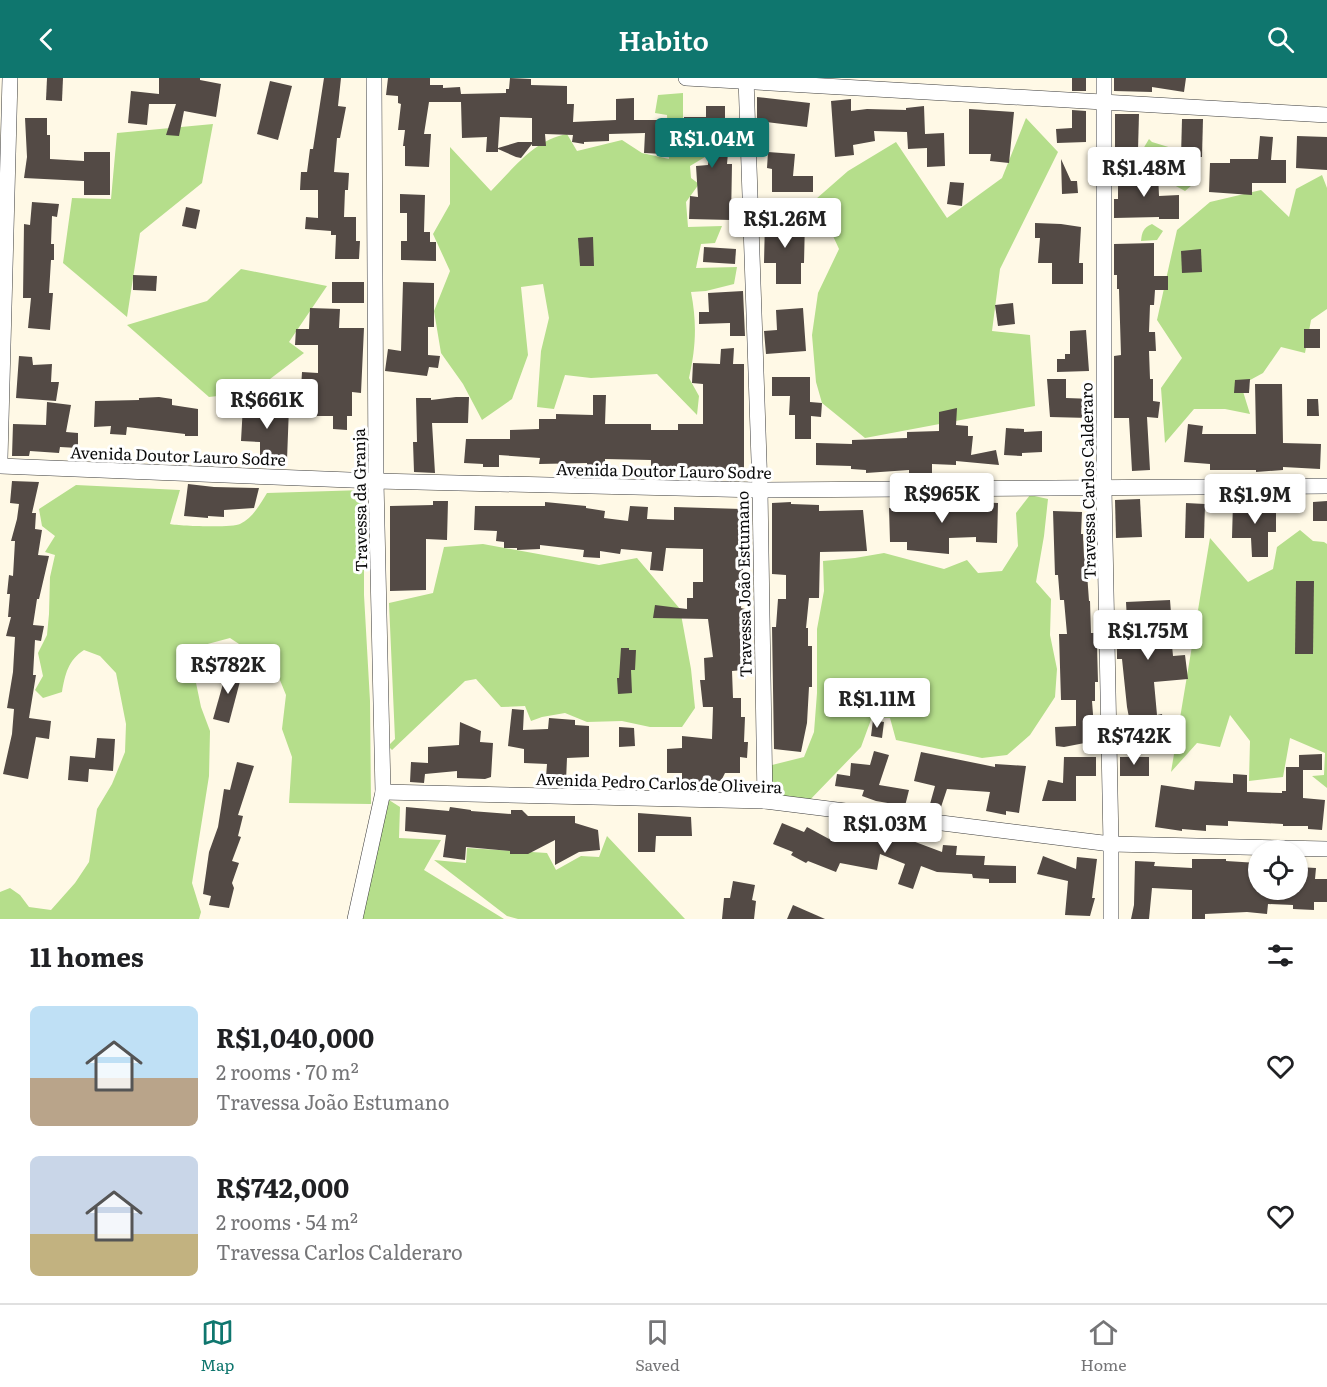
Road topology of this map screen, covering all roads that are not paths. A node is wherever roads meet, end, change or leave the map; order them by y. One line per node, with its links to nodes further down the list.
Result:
1 (10, 78): 8 (street)
2 (374, 78): 10 (street, Travessa da Granja)
3 (686, 78): 5 (street)
4 (1104, 78): 6 (street, Travessa Carlos Calderaro)
5 (746, 79): 6 (street); 13 (street, Travessa João Estumano)
6 (1103, 103): 7 (street); 12 (street, Travessa Carlos Calderaro)
7 (1327, 115)
8 (0, 459)
9 (0, 466): 10 (street, Avenida Doutor Lauro Sodre)
10 (376, 481): 13 (street, Avenida Doutor Lauro Sodre); 14 (street, Travessa da Granja)
11 (1327, 486): 12 (street, Avenida Doutor Lauro Sodre)
12 (1104, 489): 13 (street, Avenida Doutor Lauro Sodre); 16 (street, Travessa Carlos Calderaro)
13 (760, 490): 15 (street, Travessa João Estumano)
14 (382, 792): 15 (street, Avenida Pedro Carlos de Oliveira); 18 (street, Travessa da Granja)
15 (765, 801): 16 (street, Avenida Pedro Carlos de Oliveira)
16 (1111, 844): 17 (street, Avenida Pedro Carlos de Oliveira); 19 (street, Travessa Carlos Calderaro)
17 (1327, 849)
18 (355, 919)
19 (1111, 919)

